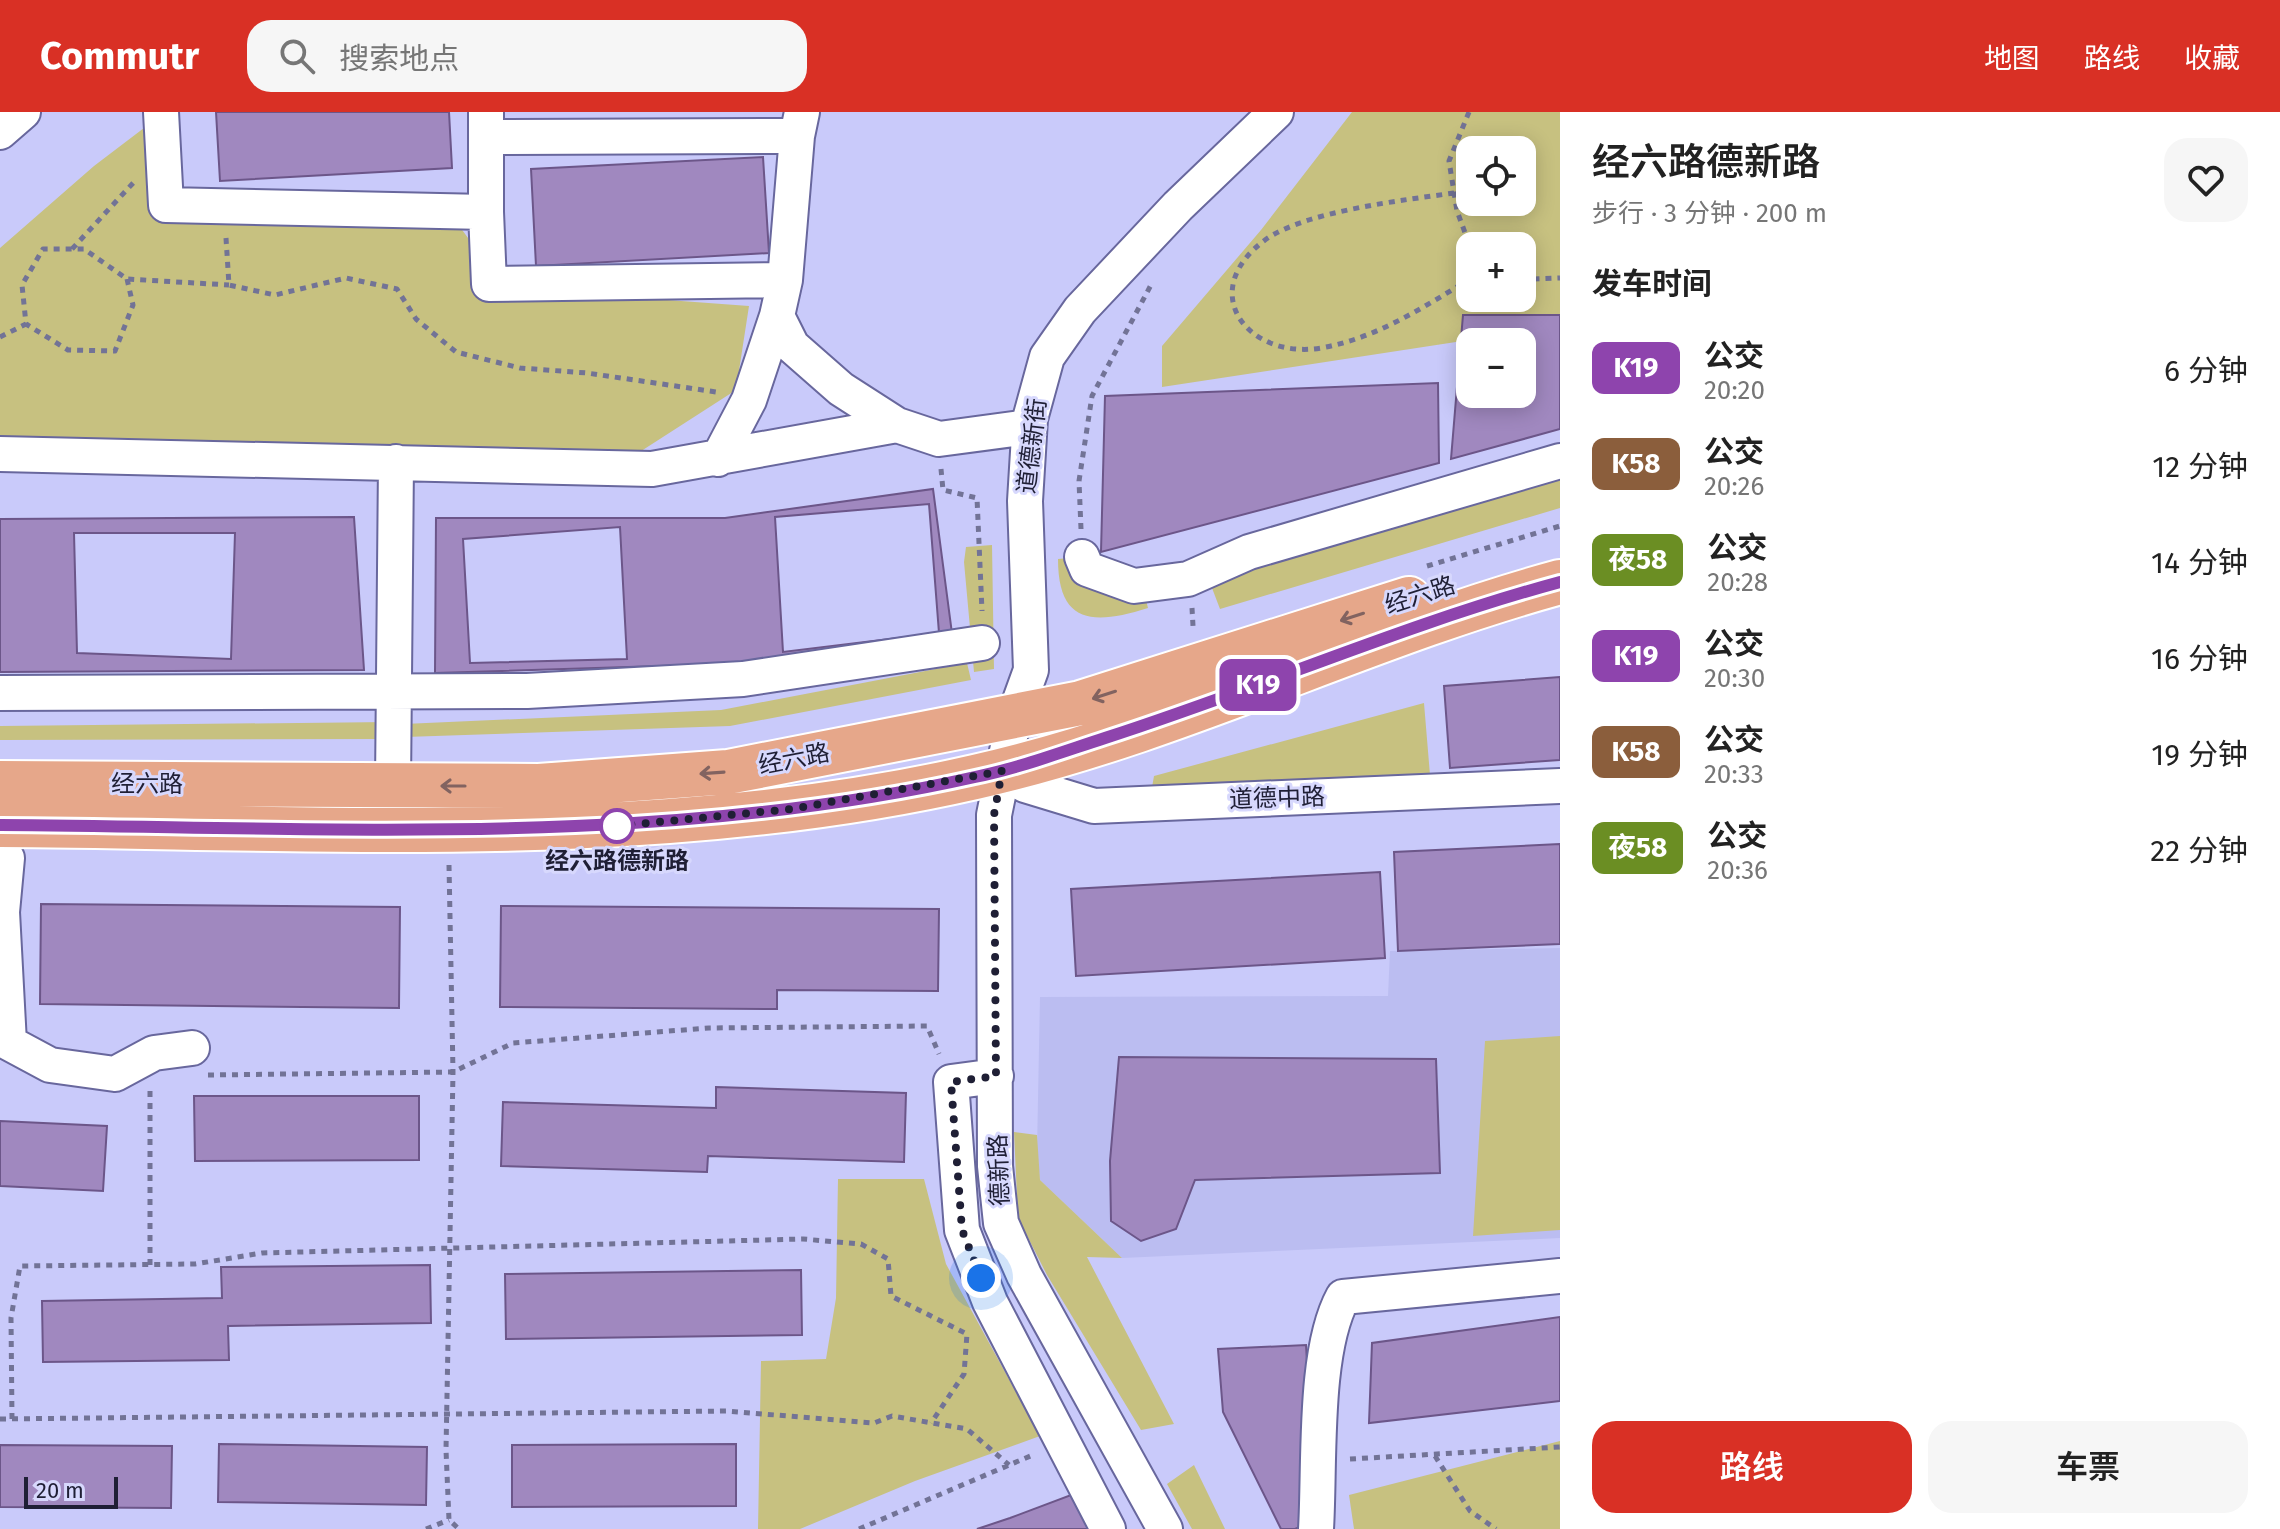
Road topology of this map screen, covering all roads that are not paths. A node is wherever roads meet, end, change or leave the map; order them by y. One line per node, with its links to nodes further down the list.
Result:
1 (23, 112): 6 (street)
2 (161, 112): 7 (street)
3 (1276, 112): 11 (street, 道德新街)
4 (486, 124): 5 (street); 7 (street)
5 (800, 124): 8 (street)
6 (0, 132)
7 (486, 212): 8 (street)
8 (785, 280): 9 (street)
9 (777, 316): 10 (street); 13 (street)
10 (897, 425): 11 (street); 13 (street)
11 (1029, 427): 22 (street, 道德新街)
12 (0, 454): 15 (street)
13 (718, 459): 15 (street)
14 (1560, 461): 17 (street)
15 (396, 462): 20 (street)
16 (1560, 551): 22 (main road, 经六路, one-way to 22)
17 (1082, 557)
18 (1560, 582): 23 (main road, 经六路)
19 (982, 643): 20 (street)
20 (395, 692): 21 (street); 25 (street)
21 (0, 693)
22 (1014, 717): 23 (street, 道德新街); 25 (main road, 经六路, one-way to 25)
23 (1002, 771): 26 (street, 道德中路); 27 (main road, 经六路); 29 (street, 德新路)
24 (0, 783): 25 (main road, 经六路)
25 (393, 785)
26 (1560, 786)
27 (4, 841): 28 (street)
28 (193, 1061)
29 (996, 1076): 31 (street); 32 (street, 德新路)
30 (1560, 1276): 33 (street)
31 (1108, 1529)
32 (1165, 1529)
33 (1316, 1529)

